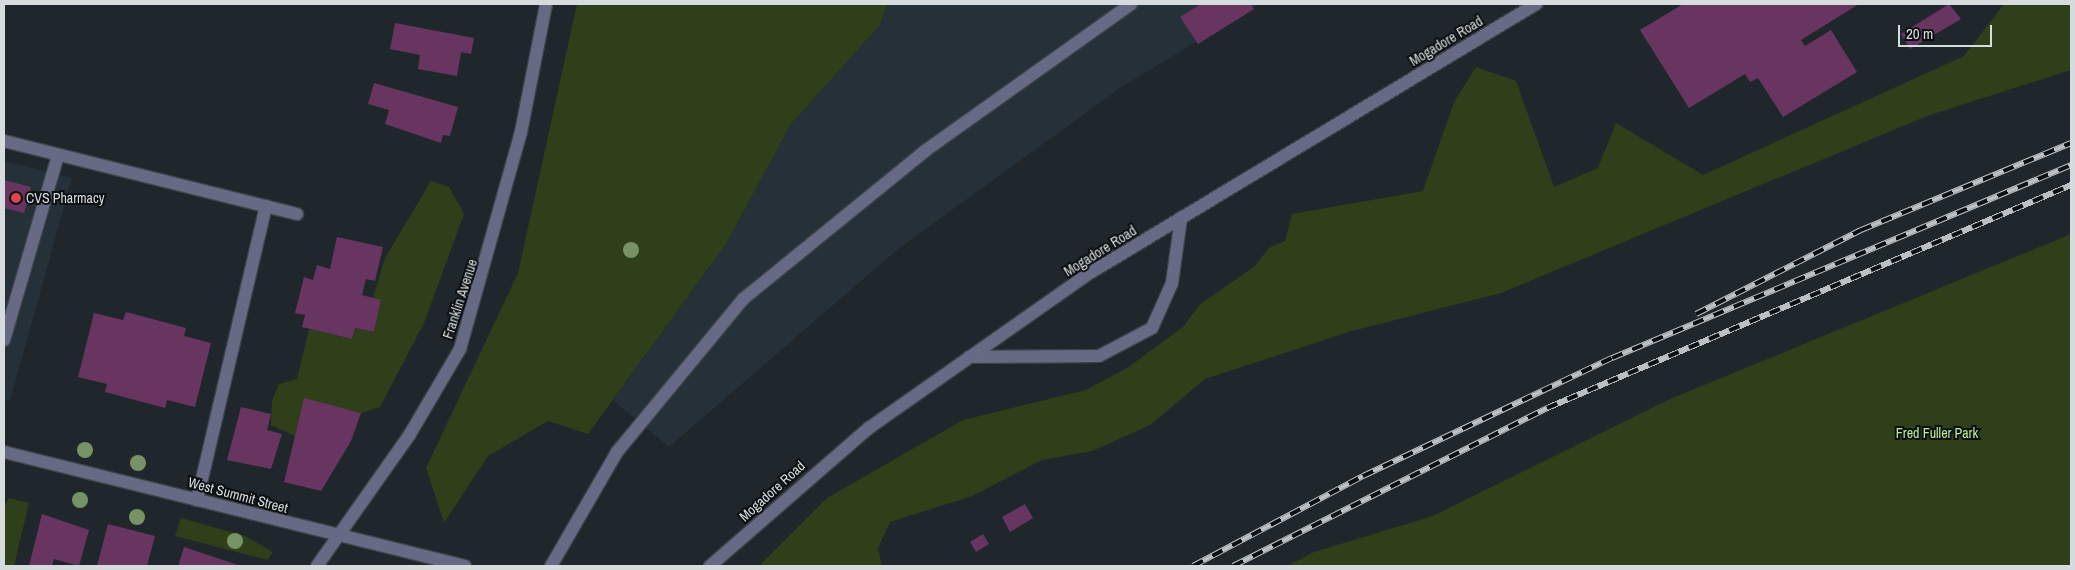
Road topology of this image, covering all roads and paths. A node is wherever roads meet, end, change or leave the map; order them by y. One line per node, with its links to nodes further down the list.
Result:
1 (546, 4): 13 (street, Franklin Avenue)
2 (1131, 4): 16 (street)
3 (1536, 4): 8 (street, Mogadore Road)
4 (4, 141): 5 (street)
5 (58, 155): 6 (street); 9 (street)
6 (266, 206): 7 (street); 12 (street)
7 (297, 214)
8 (1181, 218): 10 (street, Mogadore Road); 10 (street)
9 (4, 340)
10 (968, 357): 17 (street, Mogadore Road)
11 (4, 452): 12 (street, West Summit Street)
12 (198, 500): 13 (street, West Summit Street)
13 (336, 537): 14 (street, Franklin Avenue); 15 (street, West Summit Street)
14 (317, 566)
15 (465, 566)
16 (551, 566)
17 (710, 566)

